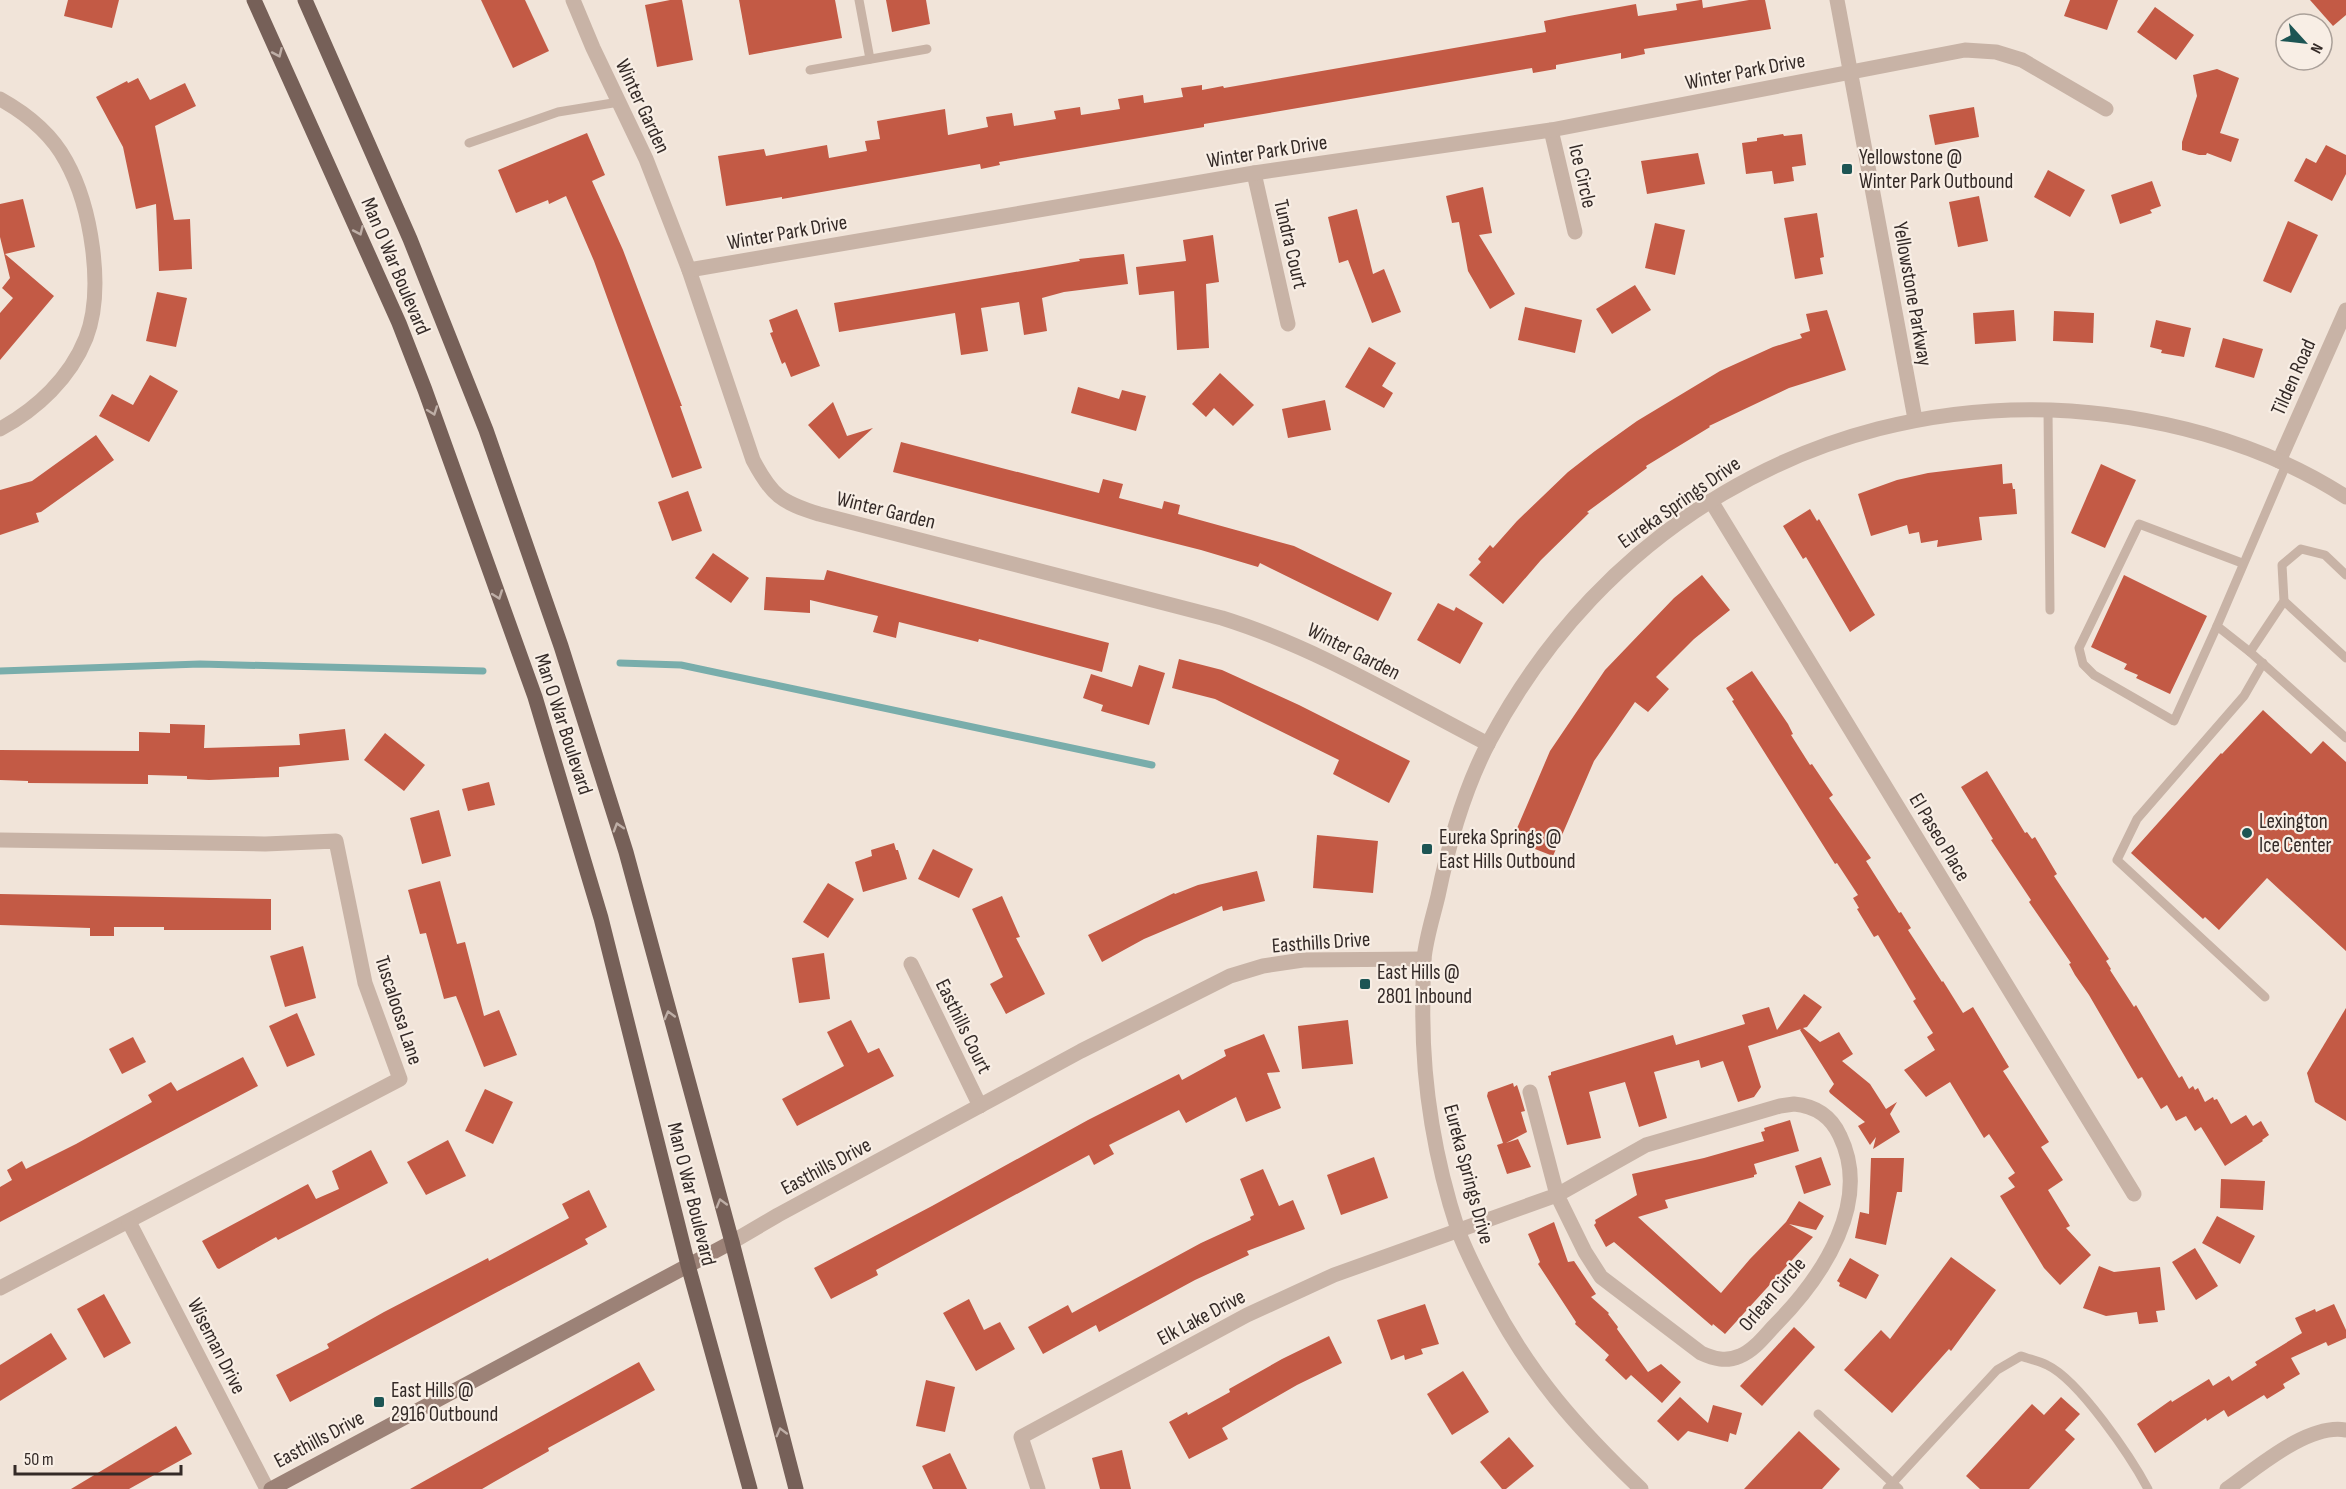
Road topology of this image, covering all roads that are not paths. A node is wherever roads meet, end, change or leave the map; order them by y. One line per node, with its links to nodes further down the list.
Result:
1 (254, 0): 47 (main road, Man O War Boulevard, one-way to 47)
2 (305, 0): 46 (main road, Man O War Boulevard, one-way to 2)
3 (573, 0): 11 (street, Winter Garden)
4 (859, 0): 7 (lane)
5 (1837, 0): 9 (street, Yellowstone Parkway)
6 (927, 49): 7 (lane)
7 (870, 59): 8 (lane)
8 (810, 70)
9 (1851, 72): 12 (street, Winter Park Drive); 13 (street, Winter Park Drive); 21 (street, Yellowstone Parkway)
10 (0, 99): 22 (street)
11 (619, 102): 14 (lane); 17 (street, Winter Garden)
12 (2106, 109)
13 (1551, 130): 15 (street, Winter Park Drive); 16 (street, Ice Circle)
14 (469, 143)
15 (1254, 173): 17 (street, Winter Park Drive); 19 (street, Tundra Court)
16 (1575, 232)
17 (689, 270): 35 (street, Winter Garden)
18 (2346, 310): 23 (street, Tilden Road)
19 (1288, 324)
20 (2048, 410): 21 (street, Eureka Springs Drive); 23 (street, Eureka Springs Drive); 29 (lane)
21 (1915, 419): 25 (street, Eureka Springs Drive)
22 (0, 429)
23 (2282, 463): 24 (street, Eureka Springs Drive); 26 (lane)
24 (2346, 497)
25 (1711, 501): 35 (street, Eureka Springs Drive); 42 (street, El Paseo Place)
26 (2242, 563): 30 (lane); 30 (lane)
27 (2346, 575): 28 (lane)
28 (2284, 601): 31 (lane); 32 (lane)
29 (2050, 610)
30 (2217, 626): 31 (lane)
31 (2250, 652): 33 (lane)
32 (2346, 658)
33 (2263, 663): 34 (lane); 39 (lane)
34 (2346, 738)
35 (1488, 744): 37 (street, Eureka Springs Drive)
36 (0, 840): 44 (street, Tuscaloosa Lane)
37 (1424, 959): 41 (street, Easthills Drive); 45 (street, Eureka Springs Drive)
38 (911, 964): 41 (street, Easthills Court)
39 (2265, 997)
40 (1530, 1092): 43 (street, Orlean Circle)
41 (980, 1106): 46 (street, Easthills Drive)
42 (2134, 1194)
43 (1557, 1195): 43 (street, Orlean Circle); 45 (street, Orlean Circle)
44 (129, 1222): 48 (street, Tuscaloosa Lane); 52 (street, Wiseman Drive)
45 (1459, 1232): 55 (street, Elk Lake Drive); 56 (street, Eureka Springs Drive)
46 (732, 1242): 47 (street, Easthills Drive); 54 (main road, Man O War Boulevard, one-way to 46)
47 (688, 1265): 52 (street, Easthills Drive); 53 (main road, Man O War Boulevard)
48 (0, 1288)
49 (1818, 1414): 51 (lane)
50 (2346, 1430): 58 (street)
51 (1893, 1487): 57 (lane)
52 (269, 1489)
53 (750, 1489)
54 (796, 1489)
55 (1038, 1489)
56 (1641, 1489)
57 (2148, 1489)
58 (2227, 1489)

